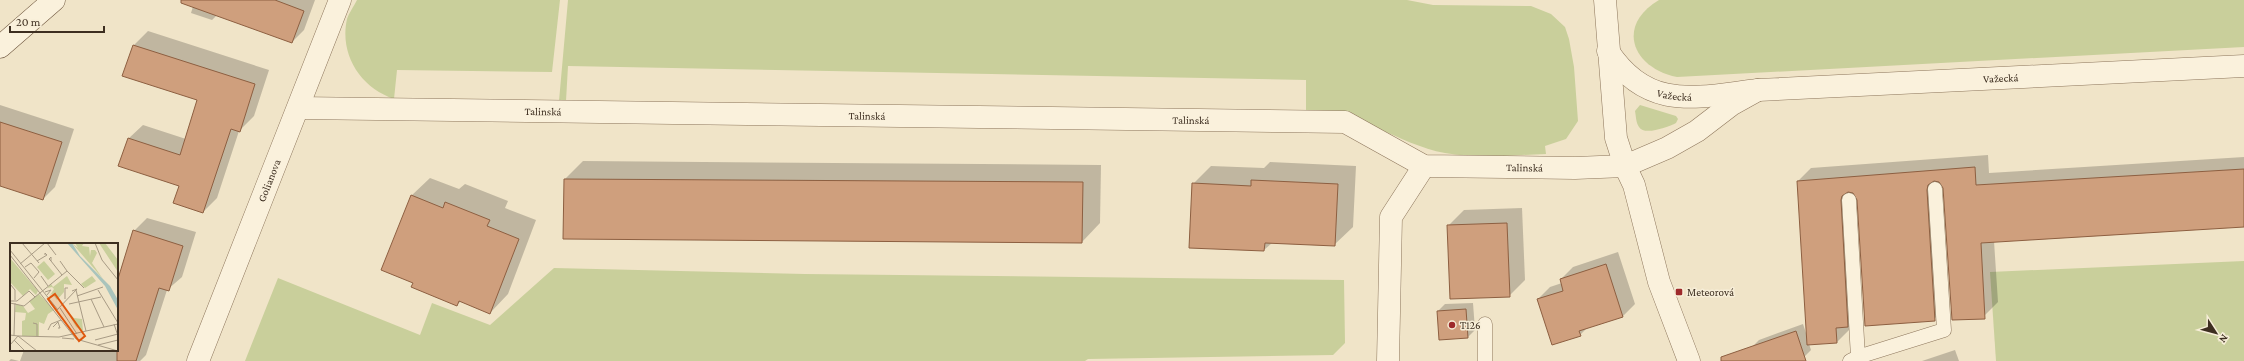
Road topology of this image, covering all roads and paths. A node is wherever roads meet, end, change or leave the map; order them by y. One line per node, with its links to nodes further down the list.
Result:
1 (54, 0): 4 (street)
2 (340, 0): 8 (street, Golianova)
3 (1606, 0): 5 (street)
4 (0, 46)
5 (1608, 51): 7 (street, Važecká); 10 (street)
6 (2244, 66): 7 (street, Važecká)
7 (1758, 90): 10 (street, Važecká)
8 (299, 108): 9 (street, Talinská); 15 (street, Golianova)
9 (1424, 166): 10 (street, Talinská); 16 (street)
10 (1624, 166): 18 (street)
11 (1935, 189): 14 (lane)
12 (1849, 200): 14 (lane)
13 (1485, 324): 17 (lane)
14 (1854, 359)
15 (198, 361)
16 (1388, 361)
17 (1485, 361)
18 (1689, 361)

